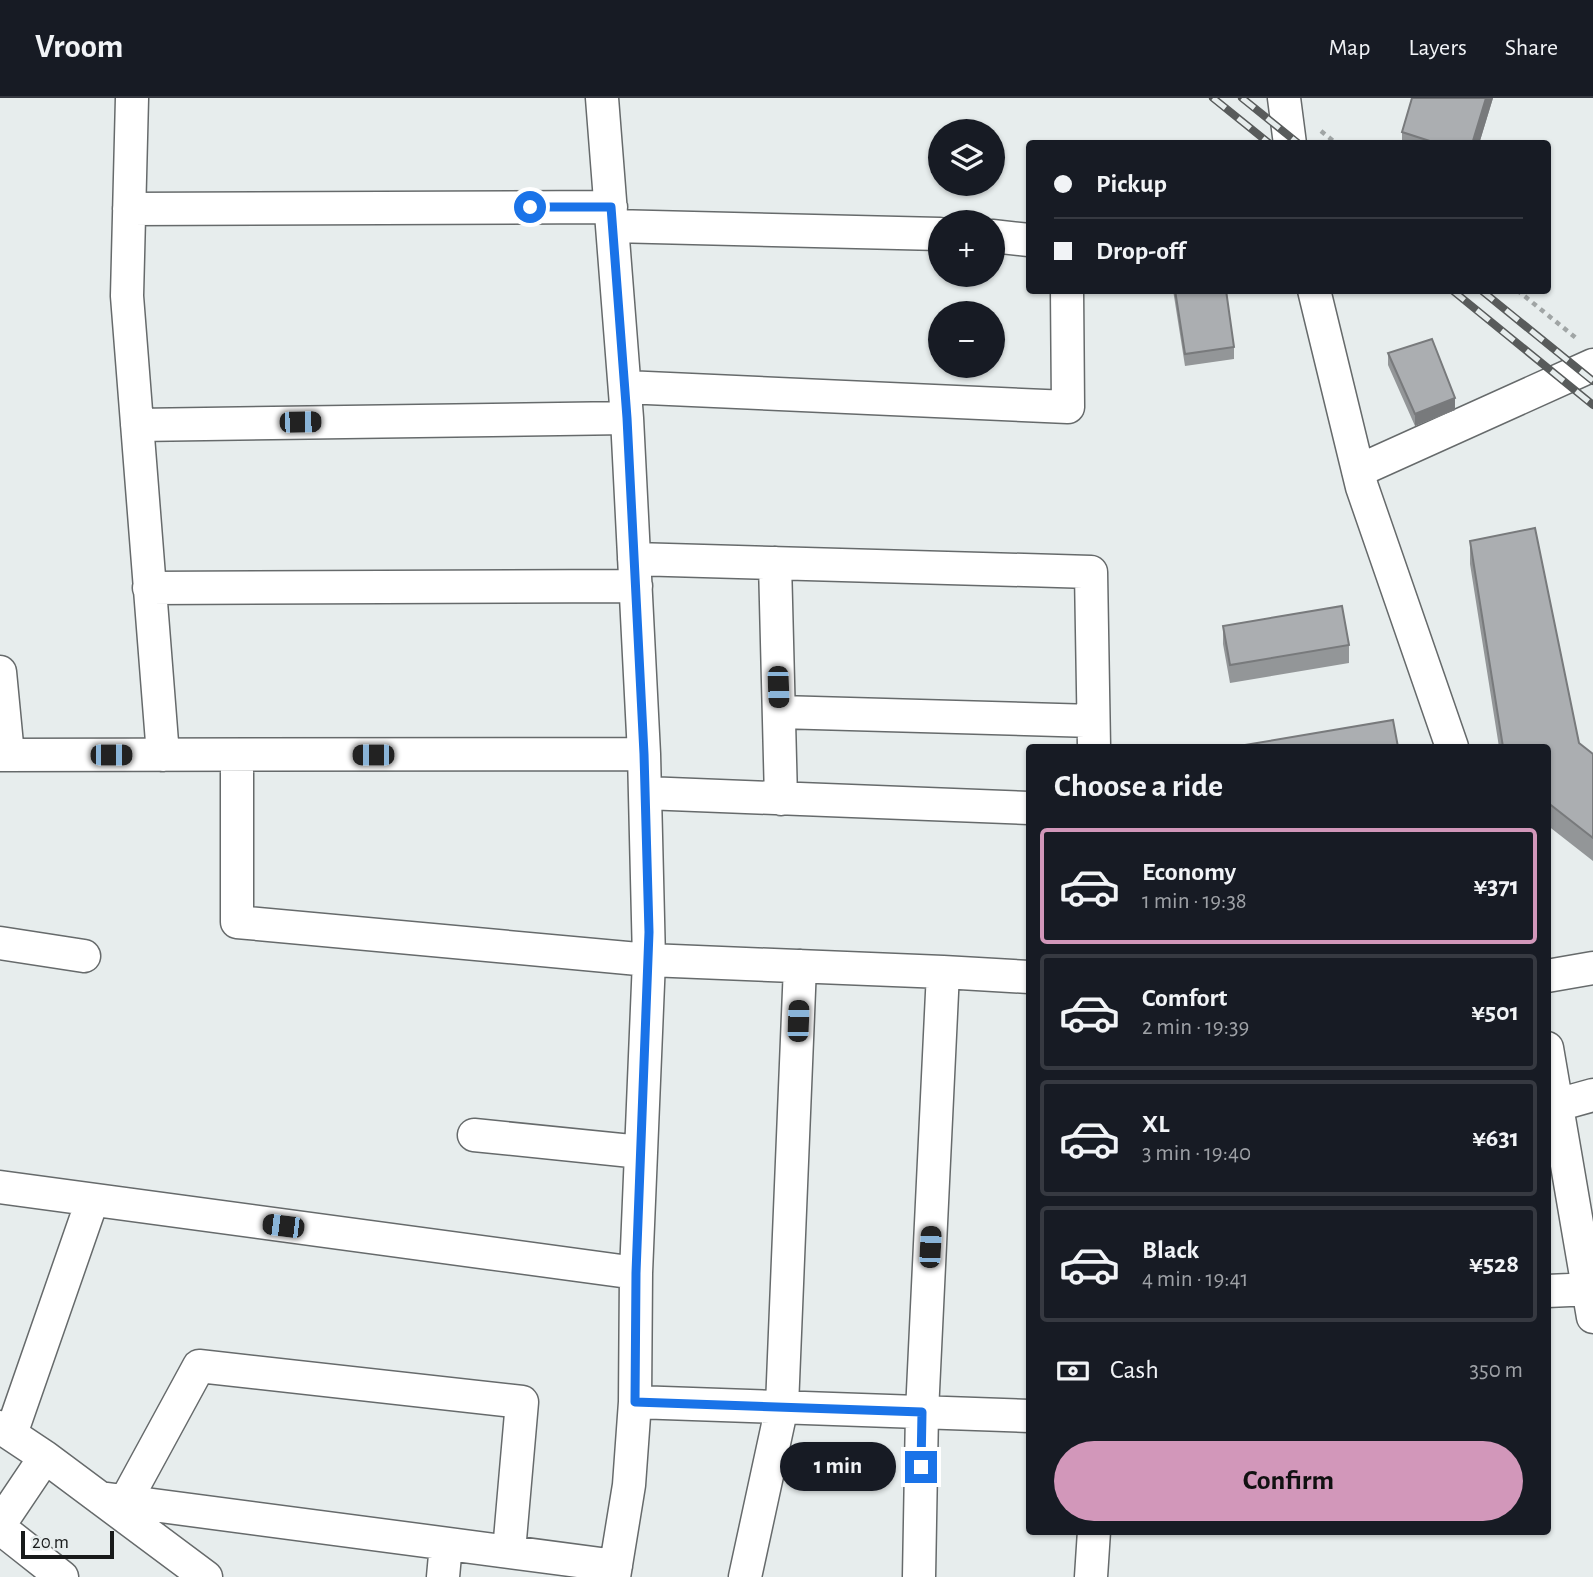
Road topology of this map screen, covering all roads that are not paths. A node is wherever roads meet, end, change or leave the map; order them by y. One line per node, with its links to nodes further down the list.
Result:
1 (132, 98): 5 (street)
2 (602, 98): 6 (street)
3 (1284, 98): 4 (street)
4 (1289, 140)
5 (130, 209): 6 (street); 15 (street)
6 (611, 217): 7 (street); 13 (street)
7 (928, 233)
8 (1005, 237): 9 (street)
9 (1026, 240)
10 (1067, 294): 13 (street)
11 (1315, 294): 16 (street)
12 (1588, 354): 16 (street)
13 (625, 387): 14 (street)
14 (627, 418): 15 (street); 18 (street)
15 (137, 425): 19 (street)
16 (1358, 471): 23 (street)
17 (775, 563): 18 (street); 21 (street); 22 (street)
18 (635, 573): 19 (street); 24 (street)
19 (149, 588): 26 (street)
20 (0, 672): 25 (street)
21 (779, 712): 22 (street); 29 (street)
22 (1094, 734)
23 (1451, 744)
24 (644, 754): 27 (street); 28 (street)
25 (4, 755): 26 (street)
26 (163, 755): 27 (street)
27 (237, 755): 33 (street)
28 (645, 793): 29 (street); 33 (street)
29 (781, 799): 30 (street)
30 (1026, 808)
31 (0, 943): 32 (street)
32 (83, 956)
33 (649, 960): 34 (street); 43 (street)
34 (800, 966): 36 (street); 51 (street)
35 (1593, 968): 37 (street)
36 (943, 972): 38 (street); 52 (street)
37 (1551, 975)
38 (1026, 976)
39 (1551, 1071): 41 (street)
40 (1593, 1095): 41 (street)
41 (1557, 1105): 44 (street)
42 (474, 1135): 43 (street)
43 (642, 1152): 47 (street)
44 (1558, 1181): 49 (street)
45 (0, 1187): 46 (street)
46 (92, 1201): 47 (street); 54 (street)
47 (636, 1273): 50 (street)
48 (1551, 1293): 49 (street)
49 (1591, 1299)
50 (635, 1402): 51 (street); 61 (street)
51 (782, 1406): 52 (street); 65 (street)
52 (922, 1412): 53 (street); 66 (street)
53 (1026, 1416)
54 (5, 1431): 55 (street)
55 (46, 1457): 56 (street); 57 (street)
56 (113, 1500): 59 (street); 60 (street); 63 (street)
57 (0, 1526): 62 (street)
58 (1094, 1535): 67 (street)
59 (446, 1544): 60 (street); 64 (street)
60 (509, 1552): 61 (street)
61 (615, 1571)
62 (62, 1577)
63 (206, 1577)
64 (443, 1577)
65 (745, 1577)
66 (919, 1577)
67 (1091, 1577)

